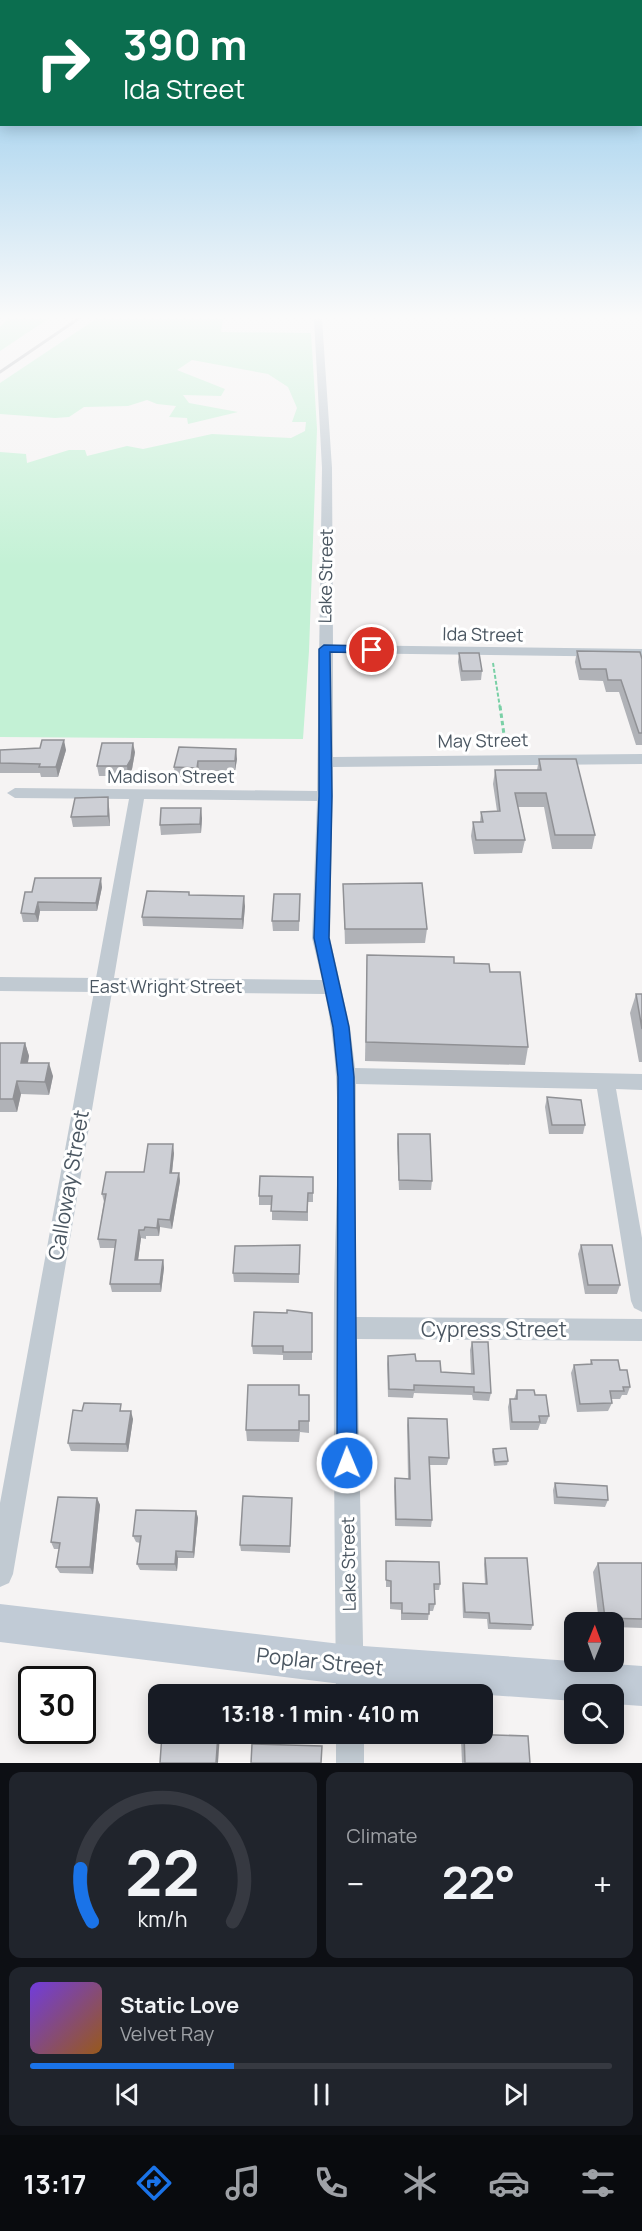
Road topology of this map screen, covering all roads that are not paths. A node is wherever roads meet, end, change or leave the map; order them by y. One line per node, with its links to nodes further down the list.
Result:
1 (323, 401): 2 (street, Lake Street)
2 (324, 649): 3 (street, Ida Street); 5 (street, Lake Street)
3 (642, 653)
4 (642, 759): 5 (street, May Street)
5 (324, 762): 8 (street, Lake Street)
6 (15, 793): 7 (street, Madison Street)
7 (137, 796): 8 (street, Madison Street); 10 (street, Calloway Street)
8 (325, 796): 11 (street, Lake Street)
9 (0, 984): 10 (street, East Wright Street)
10 (103, 986): 11 (street, East Wright Street); 18 (street, Calloway Street)
11 (332, 987): 12 (street, Lake Street)
12 (346, 1077): 13 (street); 16 (street, Lake Street)
13 (605, 1081): 14 (street); 15 (street)
14 (642, 1082)
15 (642, 1301)
16 (345, 1328): 17 (street, Cypress Street); 20 (street, Lake Street)
17 (642, 1330)
18 (0, 1574)
19 (0, 1623): 20 (street, Poplar Street)
20 (349, 1680): 21 (street, Poplar Street)
21 (642, 1686)
22 (350, 1744): 23 (street)
23 (350, 1763)

